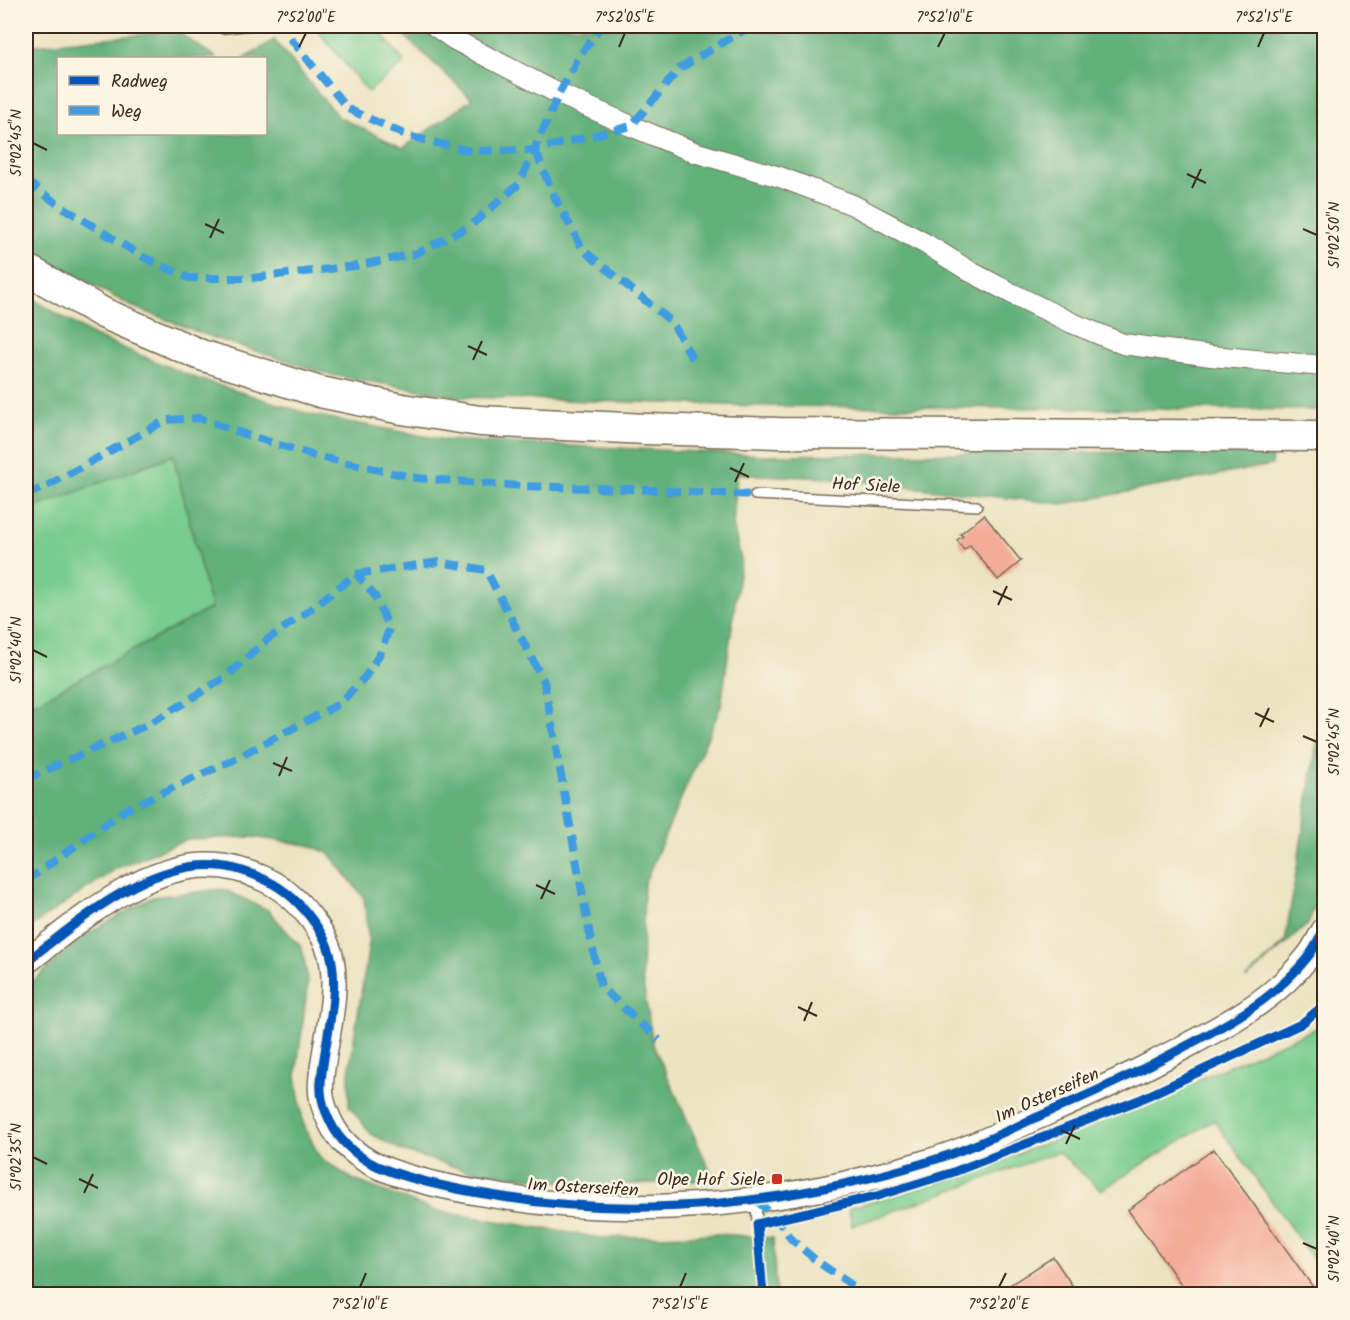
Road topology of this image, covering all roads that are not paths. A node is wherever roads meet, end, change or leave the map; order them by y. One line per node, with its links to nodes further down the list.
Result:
1 (435, 26): 3 (street)
2 (26, 269): 4 (main road)
3 (1324, 366)
4 (1324, 436)
5 (755, 495): 6 (lane, Hof Siele)
6 (976, 507)
7 (1324, 930): 9 (street, Im Osterseifen)
8 (26, 962): 9 (street, Im Osterseifen)
9 (756, 1200): 10 (lane)
10 (757, 1224)

